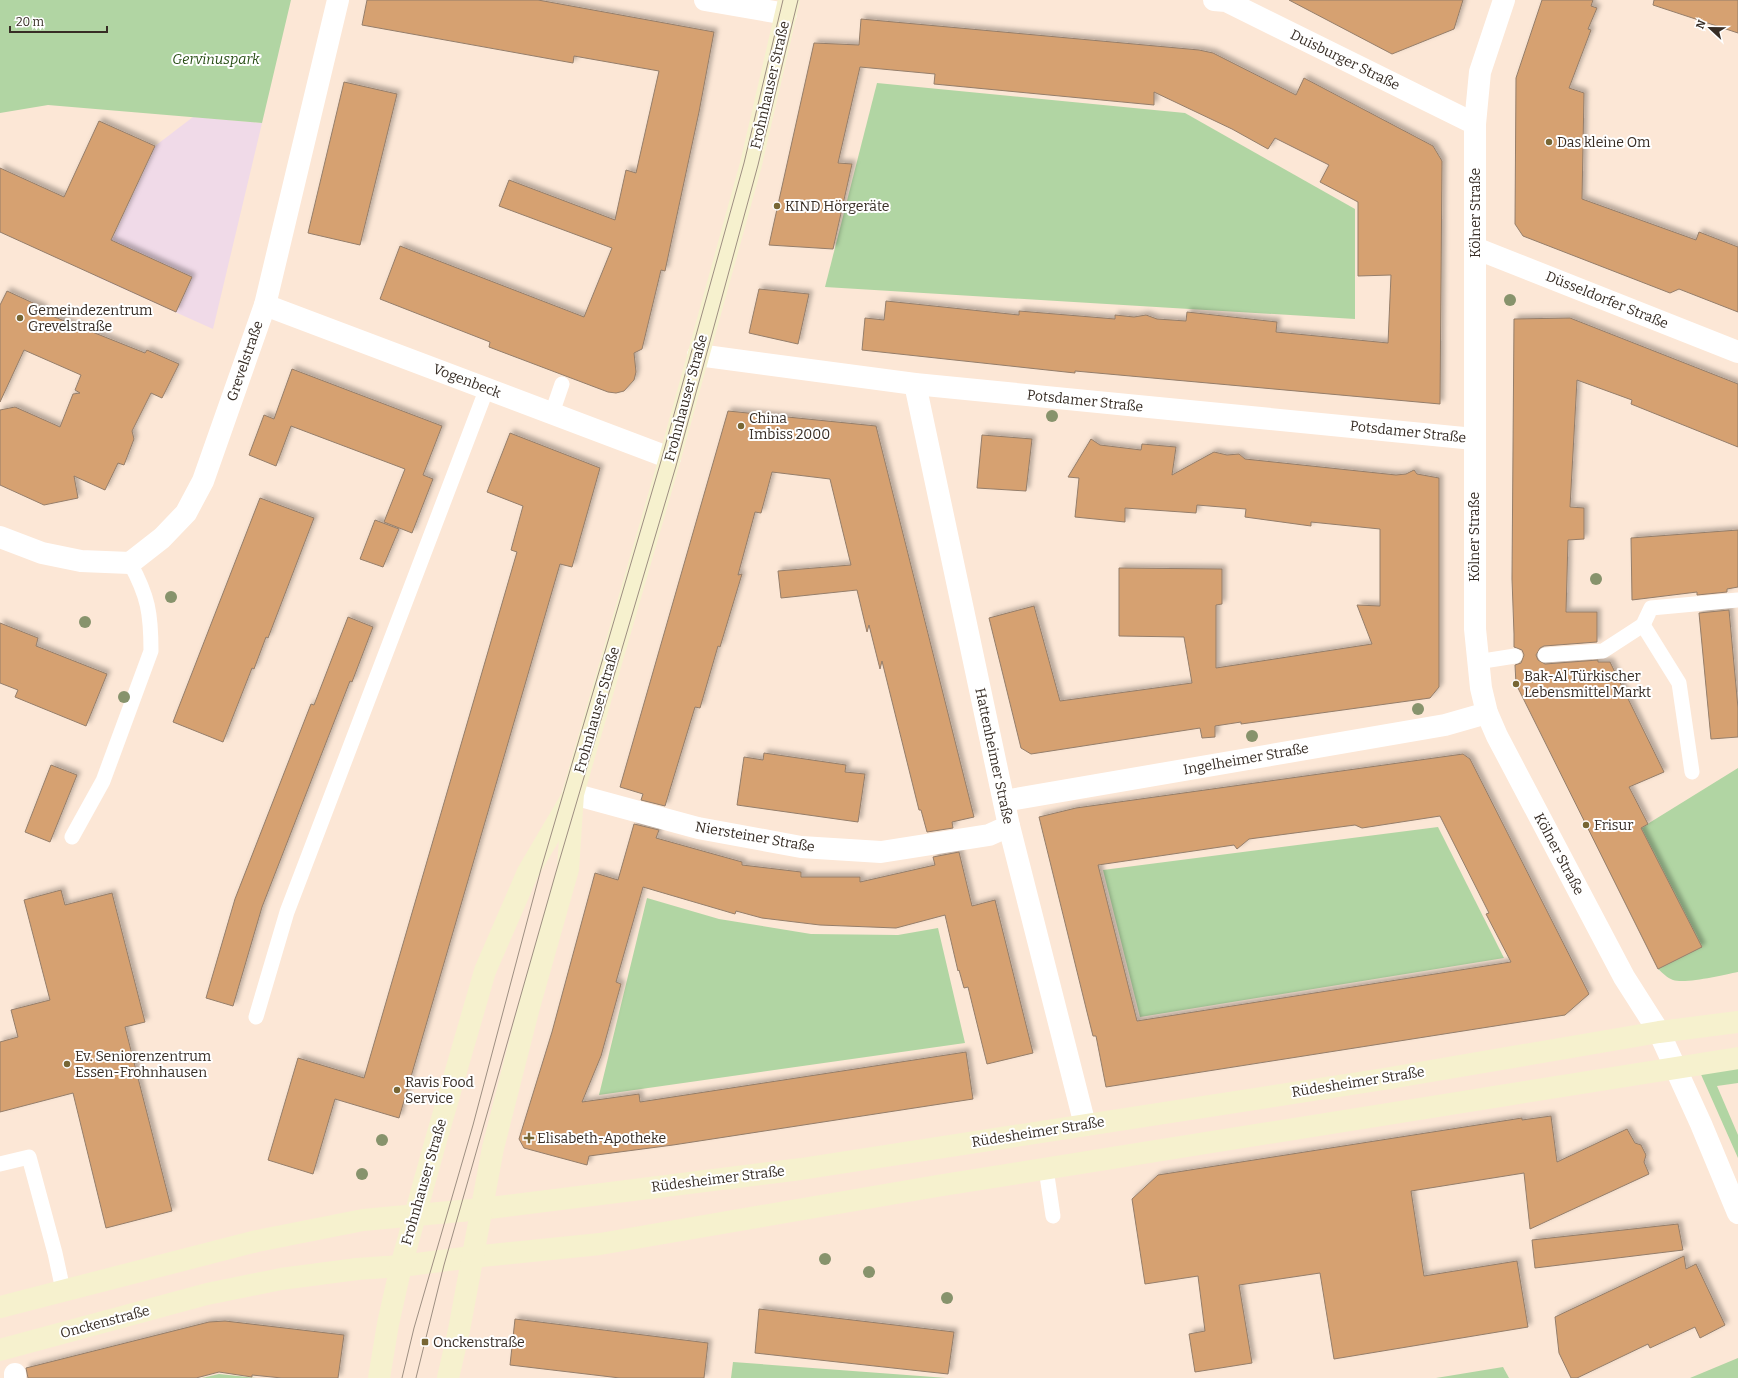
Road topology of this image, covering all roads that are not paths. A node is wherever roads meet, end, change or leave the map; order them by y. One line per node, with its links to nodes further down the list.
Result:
1 (338, 0): 8 (street, Grevelstraße)
2 (705, 0): 5 (street)
3 (1222, 0): 6 (street, Duisburger Straße)
4 (1504, 0): 6 (street, Kölner Straße)
5 (788, 7): 10 (main road, Frohnhauser Straße)
6 (1475, 124): 7 (street, Kölner Straße)
7 (1475, 248): 9 (street, Düsseldorfer Straße); 15 (street, Kölner Straße)
8 (265, 304): 13 (street, Vogenbeck); 18 (street, Grevelstraße)
9 (1738, 352)
10 (698, 355): 12 (street, Potsdamer Straße); 16 (main road, Frohnhauser Straße)
11 (562, 384): 14 (lane)
12 (915, 384): 15 (street, Potsdamer Straße); 27 (street, Hattenheimer Straße)
13 (487, 388): 14 (street, Vogenbeck); 30 (lane)
14 (552, 413): 16 (street, Vogenbeck)
15 (1474, 439): 23 (street, Kölner Straße)
16 (670, 458): 26 (main road, Frohnhauser Straße)
17 (0, 537): 18 (street)
18 (130, 563): 29 (lane)
19 (1738, 600): 20 (lane)
20 (1643, 625): 21 (lane); 25 (lane)
21 (1545, 655)
22 (1515, 656): 23 (lane)
23 (1477, 662): 24 (street, Kölner Straße)
24 (1487, 713): 27 (street, Ingelheimer Straße); 32 (street, Kölner Straße)
25 (1692, 772)
26 (573, 794): 28 (street, Niersteiner Straße); 38 (main road, Frohnhauser Straße); 40 (main road, Frohnhauser Straße)
27 (1004, 801): 28 (street, Hattenheimer Straße)
28 (1009, 826): 35 (street, Hattenheimer Straße)
29 (72, 837)
30 (256, 1017)
31 (1738, 1022): 32 (main road, Rüdesheimer Straße)
32 (1659, 1032): 34 (street, Kölner Straße); 35 (main road, Rüdesheimer Straße)
33 (1738, 1058): 34 (main road)
34 (1674, 1068): 37 (main road); 39 (street, Kölner Straße)
35 (1085, 1125): 38 (main road, Rüdesheimer Straße)
36 (0, 1164): 44 (lane)
37 (1046, 1169): 41 (lane); 42 (main road)
38 (482, 1209): 40 (main road, Rüdesheimer Straße); 42 (main road, Frohnhauser Straße)
39 (1738, 1213)
40 (415, 1214): 43 (main road, Frohnhauser Straße); 44 (main road)
41 (1053, 1216)
42 (472, 1257): 43 (main road, Onckenstraße); 48 (main road, Frohnhauser Straße)
43 (401, 1266): 46 (main road, Onckenstraße); 47 (main road, Frohnhauser Straße)
44 (63, 1290): 45 (main road)
45 (0, 1307)
46 (0, 1350)
47 (379, 1378)
48 (448, 1378)

